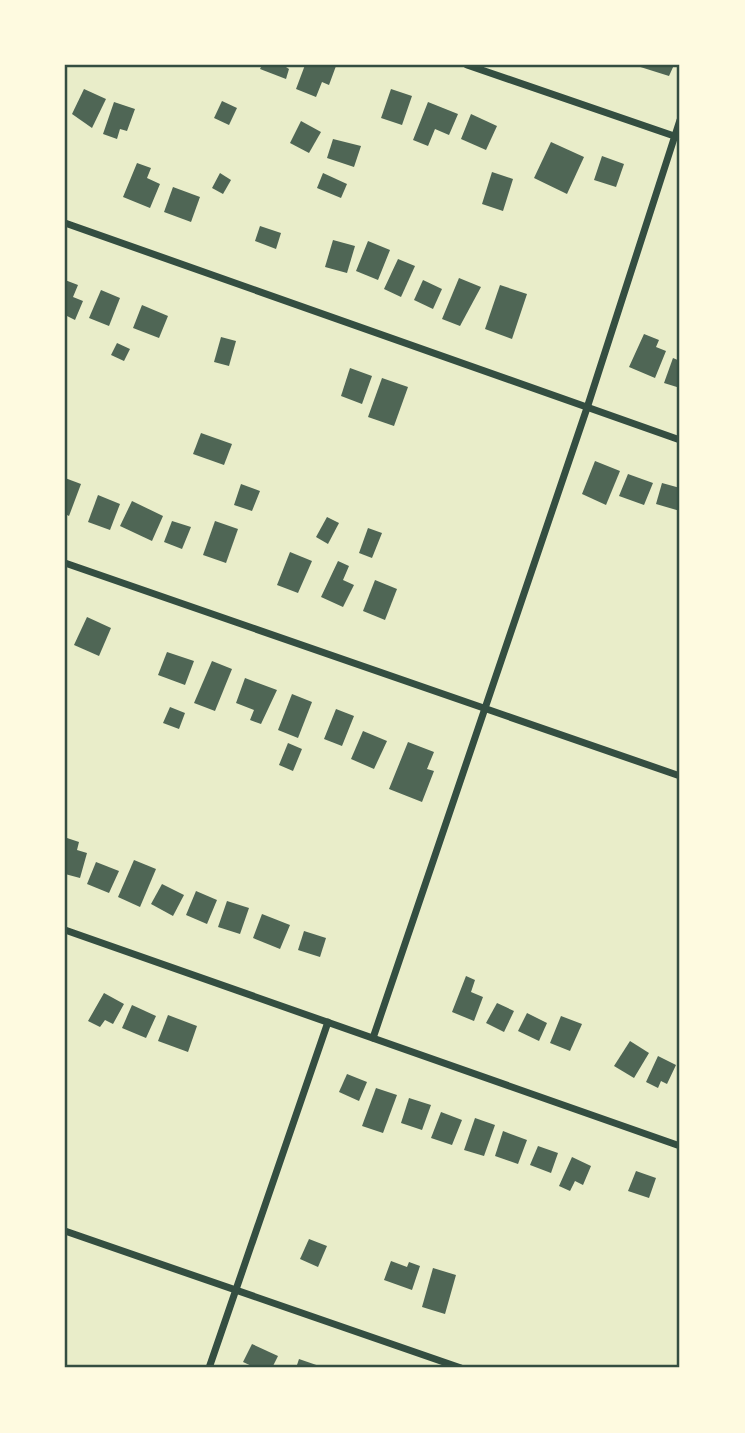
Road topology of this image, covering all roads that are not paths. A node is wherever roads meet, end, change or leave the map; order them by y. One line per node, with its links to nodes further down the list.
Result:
1 (467, 65): 3 (street)
2 (680, 120): 3 (street)
3 (679, 138): 5 (street)
4 (65, 223): 5 (street)
5 (587, 408): 6 (street); 8 (street)
6 (680, 440)
7 (65, 563): 8 (street)
8 (486, 709): 9 (street); 12 (street)
9 (680, 776)
10 (65, 930): 11 (street)
11 (328, 1023): 12 (street); 15 (street)
12 (373, 1038): 13 (street)
13 (680, 1146)
14 (65, 1231): 15 (street)
15 (236, 1290): 16 (street); 17 (street)
16 (209, 1368)
17 (461, 1368)

